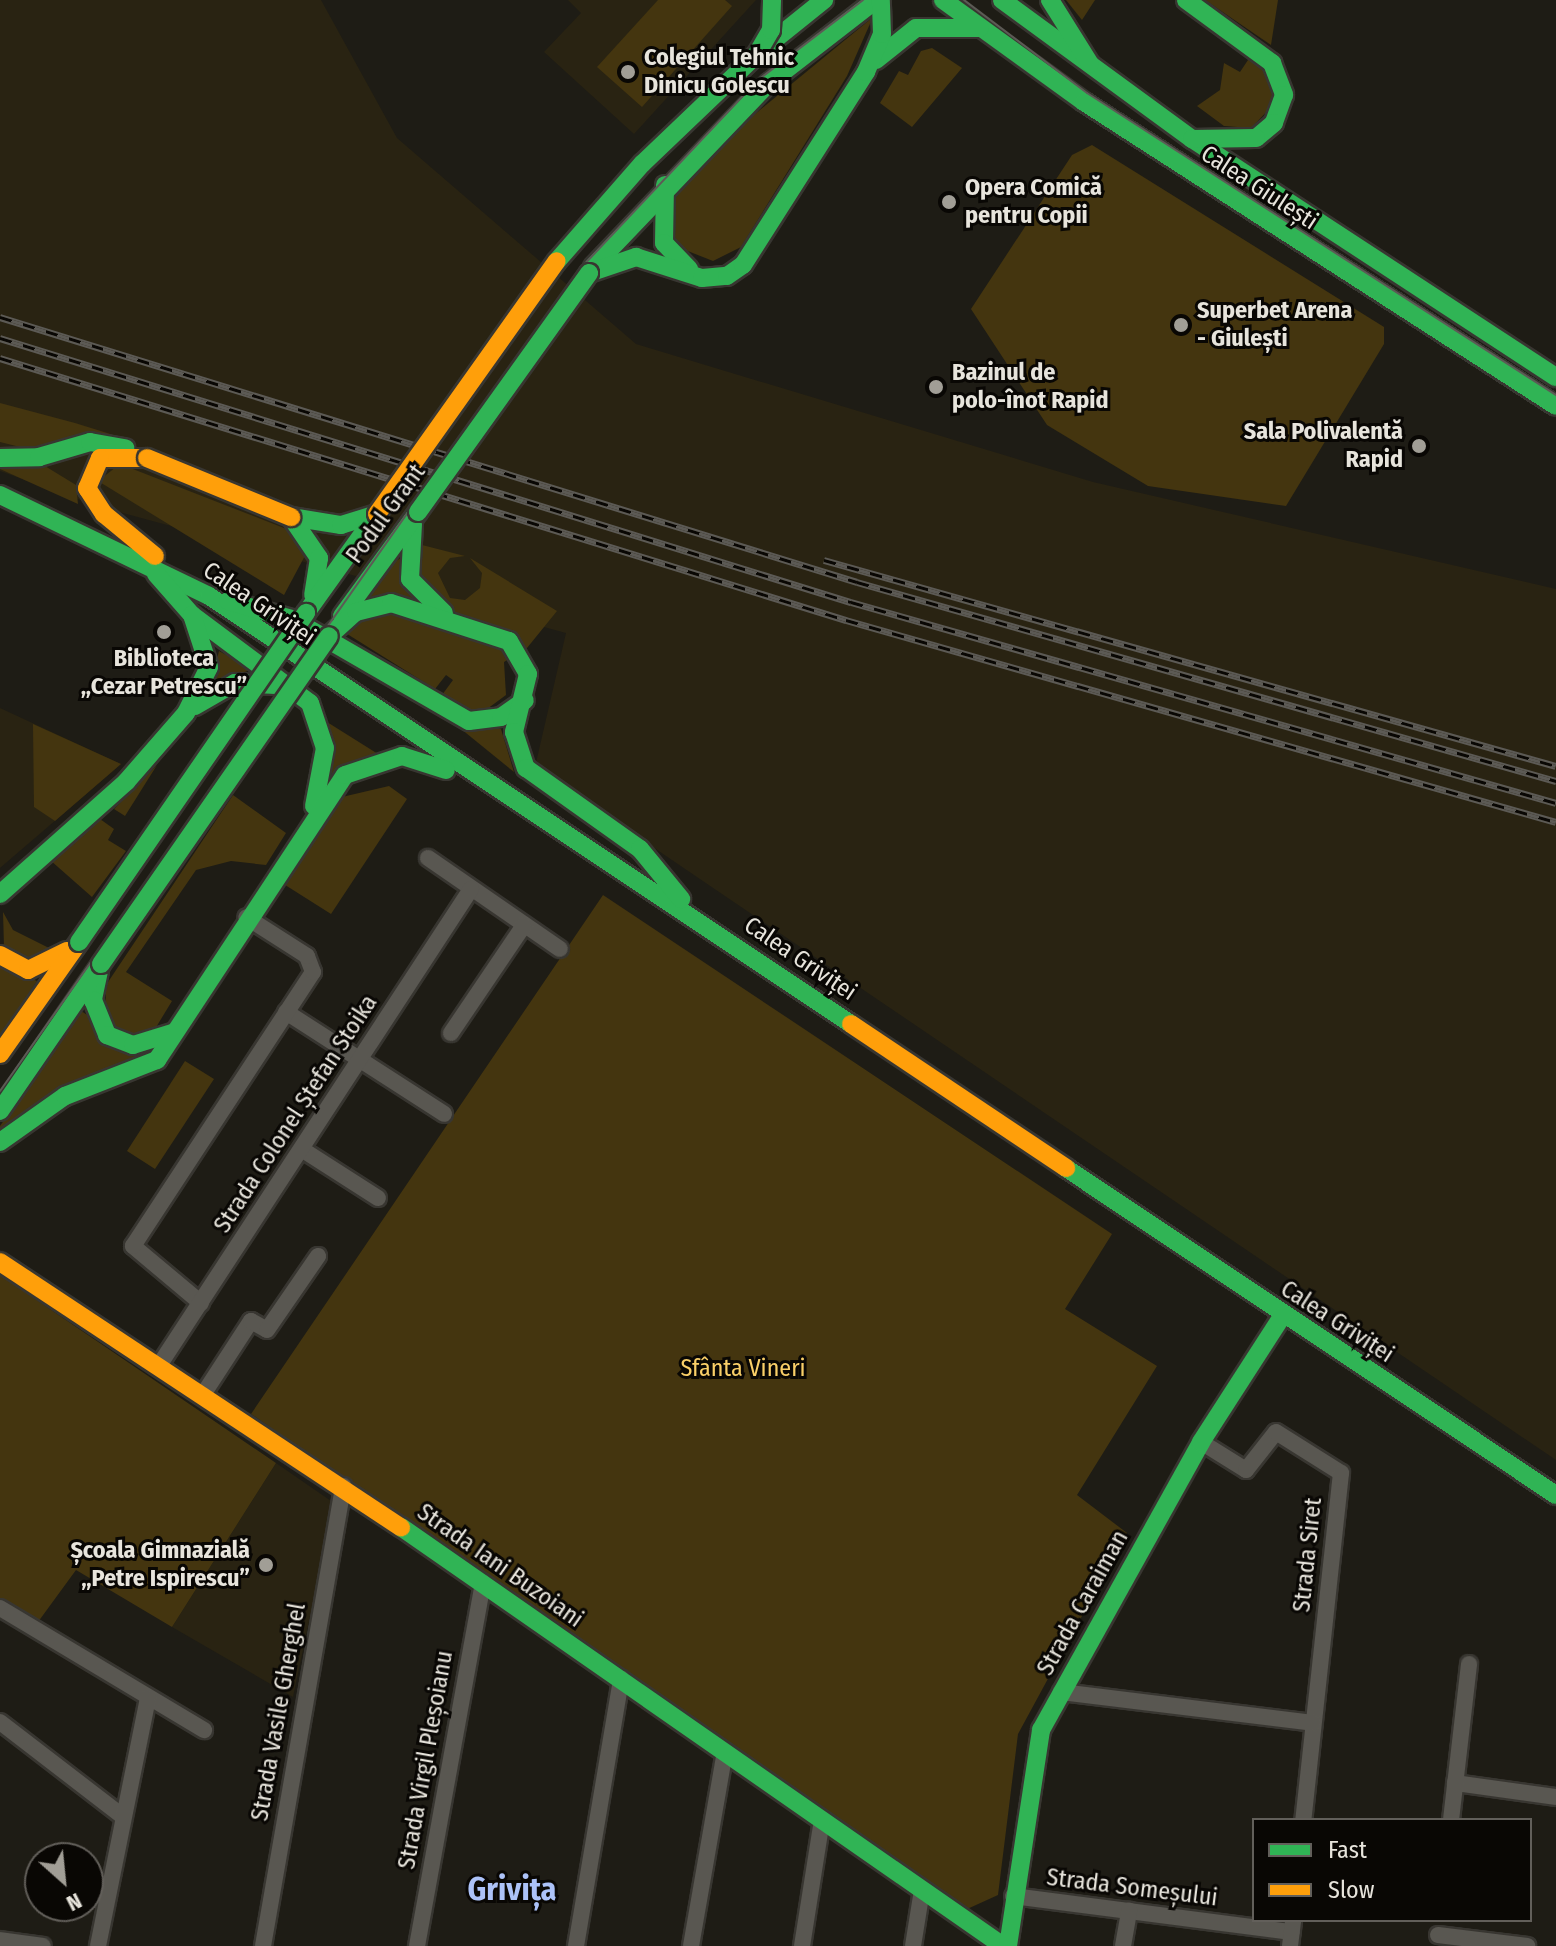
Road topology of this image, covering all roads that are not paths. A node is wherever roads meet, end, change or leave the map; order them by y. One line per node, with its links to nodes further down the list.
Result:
1 (772, 0): 9 (main road, bridge)
2 (824, 0): 9 (main road, Podul Grant)
3 (878, 0): 11 (main road); 13 (main road, Podul Grant)
4 (943, 0): 8 (main road, Calea Giulești)
5 (1002, 0): 10 (main road, Calea Giulești)
6 (1050, 0): 10 (main road)
7 (1186, 0): 12 (main road)
8 (980, 28): 11 (main road); 17 (main road, Calea Giulești)
9 (757, 54): 22 (main road, Podul Grant, bridge)
10 (1090, 64): 12 (main road, Calea Giulești)
11 (866, 72): 15 (main road)
12 (1192, 139): 16 (main road, Calea Giulești)
13 (665, 185): 14 (main road, Podul Grant); 15 (main road)
14 (589, 273): 15 (main road); 21 (main road, Podul Grant, bridge)
15 (702, 278)
16 (1556, 378): 17 (street)
17 (1548, 402)
18 (0, 458): 19 (main road)
19 (147, 458): 23 (main road, bridge); 25 (main road)
20 (0, 495): 24 (main road, Calea Griviței)
21 (418, 512): 29 (main road); 30 (main road, Podul Grant)
22 (377, 514): 23 (main road); 27 (main road, Podul Grant)
23 (291, 517): 27 (main road)
24 (145, 562): 25 (main road, Calea Griviței); 28 (main road)
25 (192, 585): 26 (main road, Calea Griviței)
26 (209, 596): 32 (main road); 34 (main road, Calea Griviței)
27 (306, 613): 44 (main road, Podul Grant, bridge)
28 (192, 615): 31 (main road); 33 (main road)
29 (450, 617): 30 (main road); 32 (main road)
30 (329, 636): 47 (main road, Podul Grant, bridge)
31 (299, 691): 33 (main road); 34 (main road); 36 (main road)
32 (525, 700): 42 (main road)
33 (186, 713): 38 (main road)
34 (407, 735): 35 (main road, Calea Griviței)
35 (482, 785): 36 (main road); 42 (main road, Calea Griviței)
36 (309, 821): 41 (main road)
37 (428, 858): 39 (street)
38 (7, 888): 40 (main road)
39 (471, 889): 43 (street); 52 (street, Strada Colonel Ștefan Stoika)
40 (0, 904)
41 (246, 917): 48 (street); 49 (main road)
42 (699, 920): 61 (main road, Calea Griviței)
43 (524, 925): 45 (street); 50 (street)
44 (79, 942): 46 (main road); 51 (main road, Podul Grant)
45 (560, 949)
46 (0, 955)
47 (101, 964): 49 (main road); 53 (main road, Podul Grant)
48 (286, 1012): 52 (street); 60 (street)
49 (175, 1032): 55 (main road)
50 (451, 1033)
51 (0, 1054)
52 (359, 1061): 54 (street); 56 (street, Strada Colonel Ștefan Stoika)
53 (0, 1111)
54 (444, 1114)
55 (0, 1142)
56 (303, 1150): 57 (street); 60 (street, Strada Colonel Ștefan Stoika)
57 (378, 1198)
58 (318, 1256): 63 (street)
59 (0, 1262): 62 (main road, Strada Iani Buzoiani)
60 (201, 1303): 62 (street, Strada Colonel Ștefan Stoika)
61 (1283, 1315): 64 (main road, Strada Caraiman); 66 (main road, Calea Griviței)
62 (160, 1364): 63 (main road, Strada Iani Buzoiani)
63 (204, 1393): 65 (main road, Strada Iani Buzoiani)
64 (1201, 1442): 71 (main road, Strada Caraiman); 74 (street, Strada Siret)
65 (343, 1486): 67 (main road, Strada Iani Buzoiani); 92 (street, Strada Vasile Gherghel)
66 (1556, 1495)
67 (483, 1583): 70 (main road, Strada Iani Buzoiani); 93 (street, Strada Virgil Pleșoianu)
68 (0, 1608): 72 (street)
69 (1469, 1664): 77 (street)
70 (621, 1679): 76 (main road, Strada Iani Buzoiani); 94 (street)
71 (1061, 1692): 74 (street); 84 (main road, Strada Caraiman)
72 (148, 1698): 75 (street); 79 (street)
73 (0, 1722): 79 (street)
74 (1313, 1723): 80 (street, Strada Siret)
75 (204, 1730)
76 (725, 1752): 82 (main road, Strada Iani Buzoiani); 95 (street)
77 (1455, 1783): 78 (street); 81 (street)
78 (1556, 1797)
79 (122, 1816): 91 (street)
80 (1303, 1818)
81 (1451, 1818)
82 (822, 1820): 83 (main road, Strada Iani Buzoiani); 96 (street)
83 (922, 1890): 86 (main road, Strada Iani Buzoiani); 97 (street)
84 (1013, 1896): 85 (street, Strada Someșului); 86 (main road); 98 (main road, Strada Caraiman)
85 (1129, 1911): 87 (street, Strada Someșului); 99 (street)
86 (966, 1920): 98 (main road, Strada Iani Buzoiani)
87 (1292, 1933)
88 (1438, 1934): 100 (street)
89 (0, 1940): 90 (street)
90 (43, 1946)
91 (98, 1946)
92 (263, 1946)
93 (417, 1946)
94 (576, 1946)
95 (691, 1946)
96 (802, 1946)
97 (913, 1946)
98 (1005, 1946)
99 (1123, 1946)
100 (1527, 1946)

